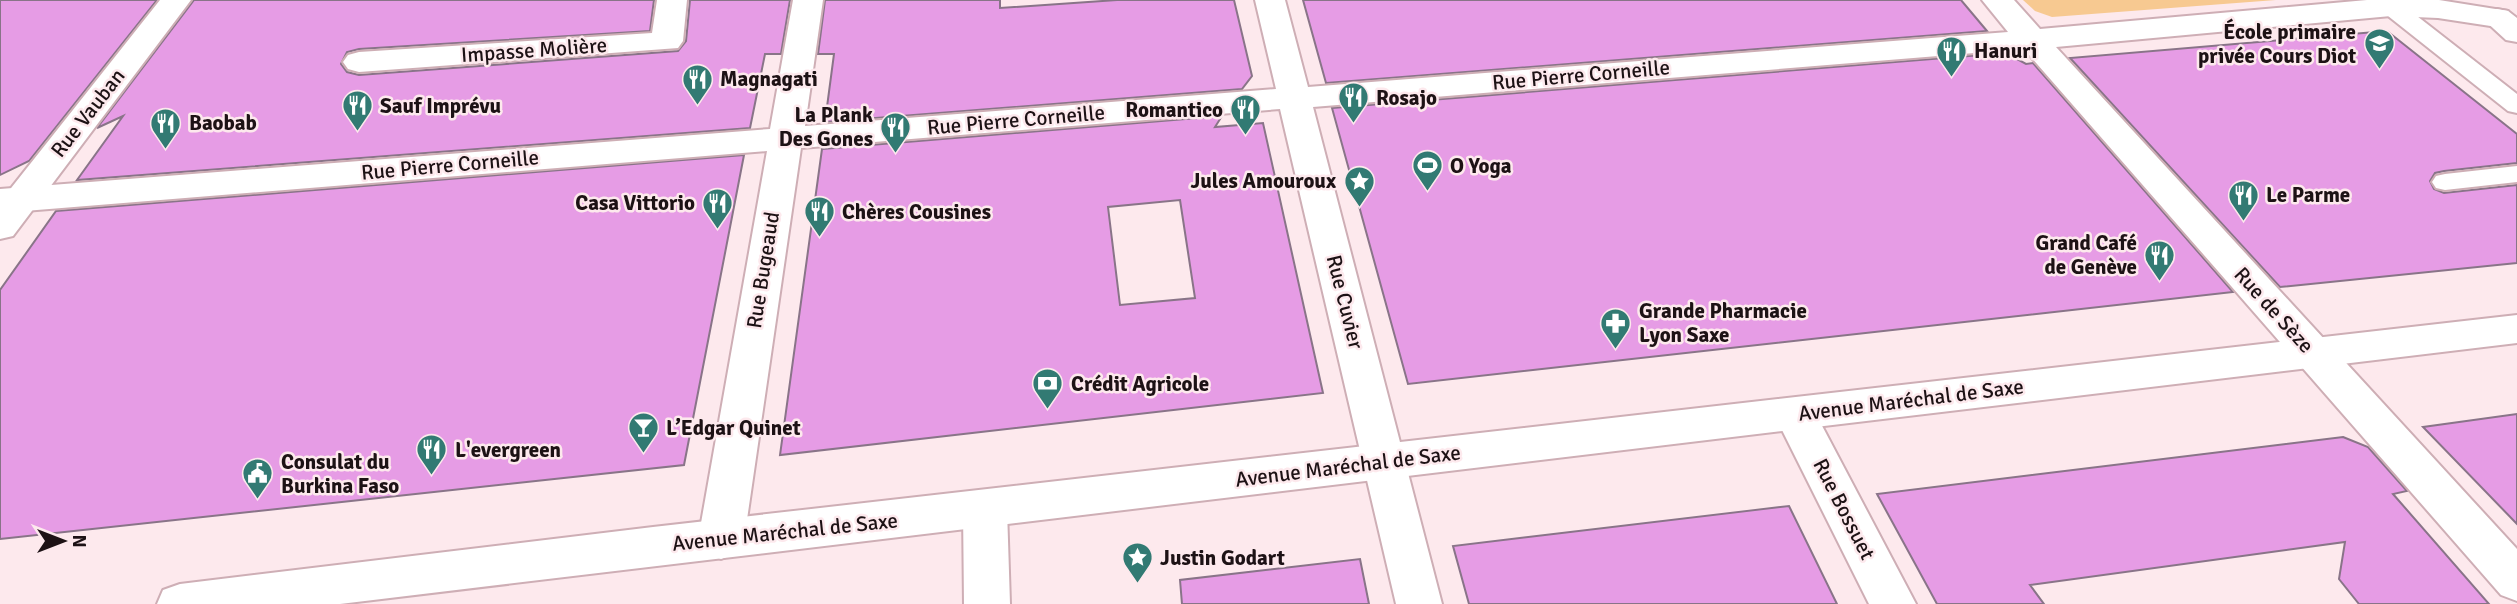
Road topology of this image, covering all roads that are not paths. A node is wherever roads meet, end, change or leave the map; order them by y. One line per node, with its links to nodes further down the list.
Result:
1 (176, 0): 15 (street, Rue Vauban)
2 (672, 0): 9 (street, Impasse Molière)
3 (808, 0): 12 (street, Rue Bugeaud)
4 (1270, 0): 10 (street, Rue Cuvier)
5 (1997, 0): 8 (street, Rue de Sèze)
6 (2391, 7): 7 (street, Rue Pierre Corneille); 8 (street, Rue Pierre Corneille); 11 (lane)
7 (2510, 20)
8 (2031, 39): 10 (street, Rue Pierre Corneille); 18 (street, Rue de Sèze)
9 (359, 62)
10 (1294, 97): 12 (street, Rue Pierre Corneille); 20 (street, Rue Cuvier)
11 (2517, 106)
12 (784, 138): 15 (street, Rue Pierre Corneille); 22 (street, Rue Bugeaud)
13 (2517, 174): 14 (lane)
14 (2445, 183)
15 (10, 200): 16 (street, Rue Vauban)
16 (0, 227)
17 (2517, 329): 18 (street, Avenue Maréchal de Saxe)
18 (2312, 353): 19 (street, Avenue Maréchal de Saxe); 23 (street, Rue de Sèze)
19 (1795, 414): 20 (street, Avenue Maréchal de Saxe); 27 (street, Rue Bossuet)
20 (1384, 462): 21 (street, Avenue Maréchal de Saxe); 26 (street, Rue Cuvier)
21 (985, 509): 22 (street, Avenue Maréchal de Saxe); 25 (street)
22 (721, 540): 24 (street, Avenue Maréchal de Saxe)
23 (2517, 581)
24 (180, 604)
25 (987, 604)
26 (1419, 604)
27 (1894, 604)

